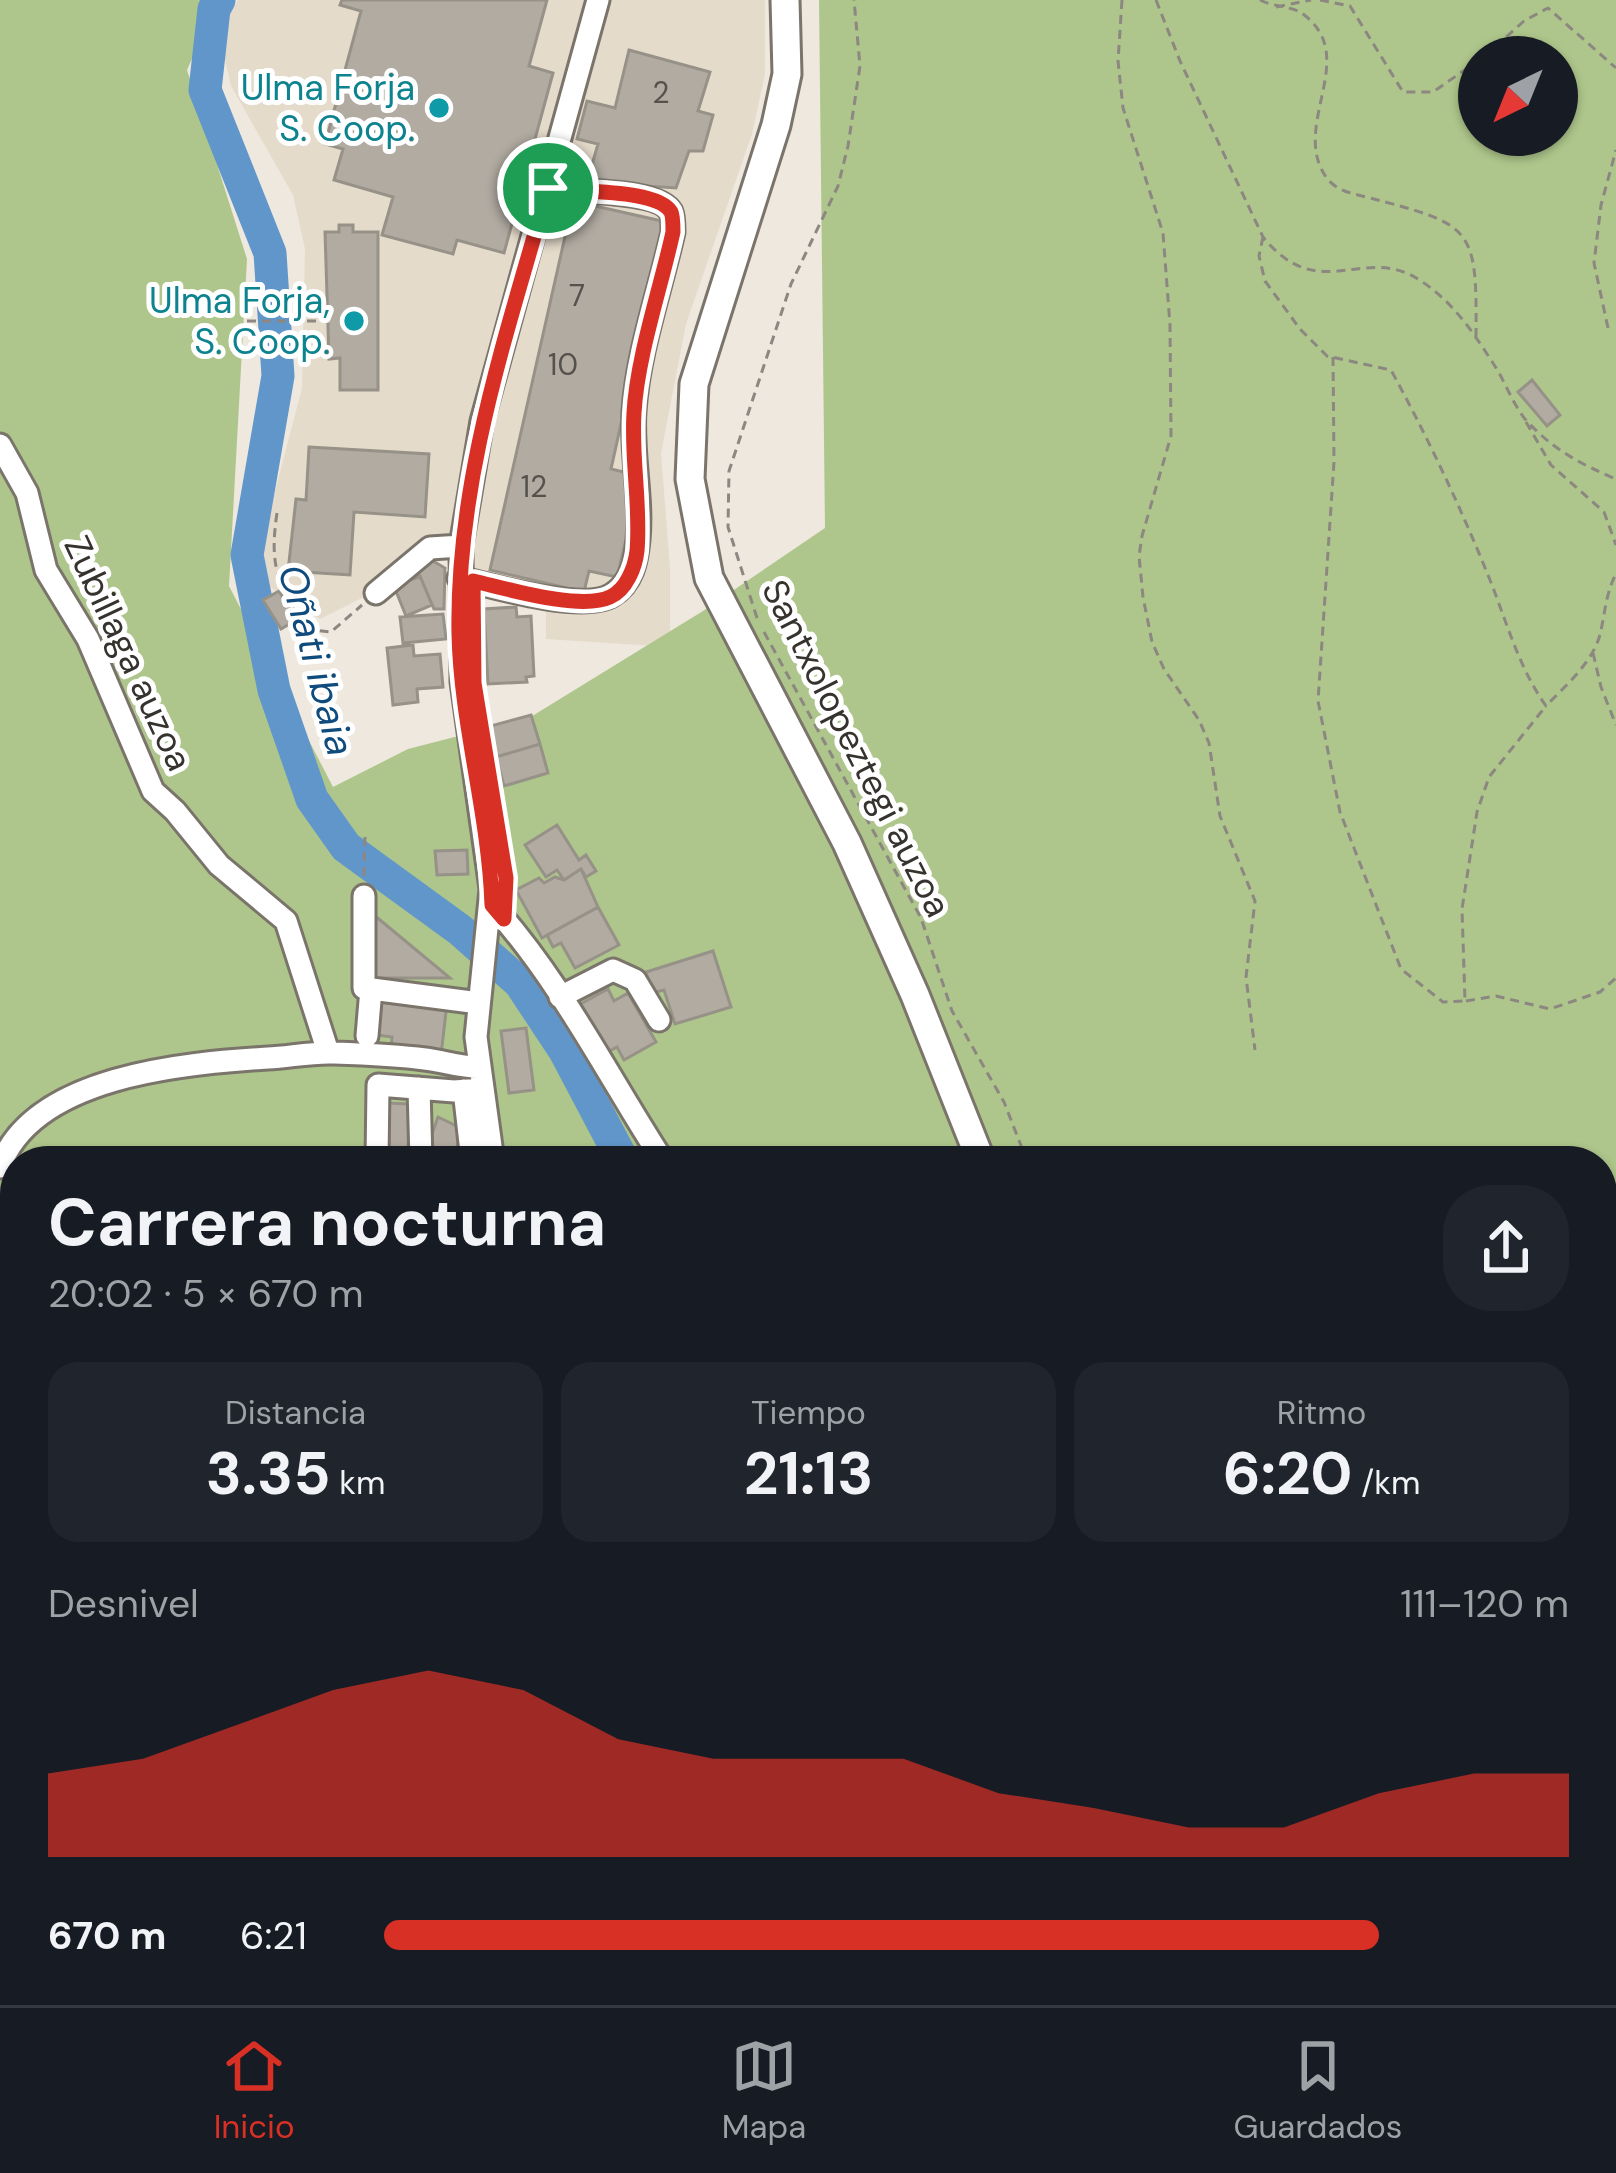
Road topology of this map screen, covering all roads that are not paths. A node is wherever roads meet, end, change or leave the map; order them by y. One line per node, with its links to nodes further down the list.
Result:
1 (598, 0): 3 (street)
2 (785, 0): 24 (main road)
3 (548, 188): 5 (street); 6 (street)
4 (0, 445): 15 (street, Zubillaga auzoa)
5 (461, 546): 6 (street); 7 (street)
6 (459, 578): 9 (street)
7 (376, 593)
8 (364, 896): 10 (street)
9 (492, 905): 11 (street); 12 (street)
10 (371, 989): 12 (street); 14 (street)
11 (560, 998): 13 (street); 23 (street)
12 (480, 1000): 16 (street)
13 (659, 1020)
14 (367, 1036)
15 (328, 1052): 16 (street); 18 (street)
16 (475, 1082): 17 (street); 21 (street); 22 (street)
17 (419, 1088): 19 (street); 20 (street)
18 (8, 1146)
19 (377, 1146)
20 (421, 1146)
21 (473, 1146)
22 (490, 1146)
23 (654, 1146)
24 (975, 1146)

